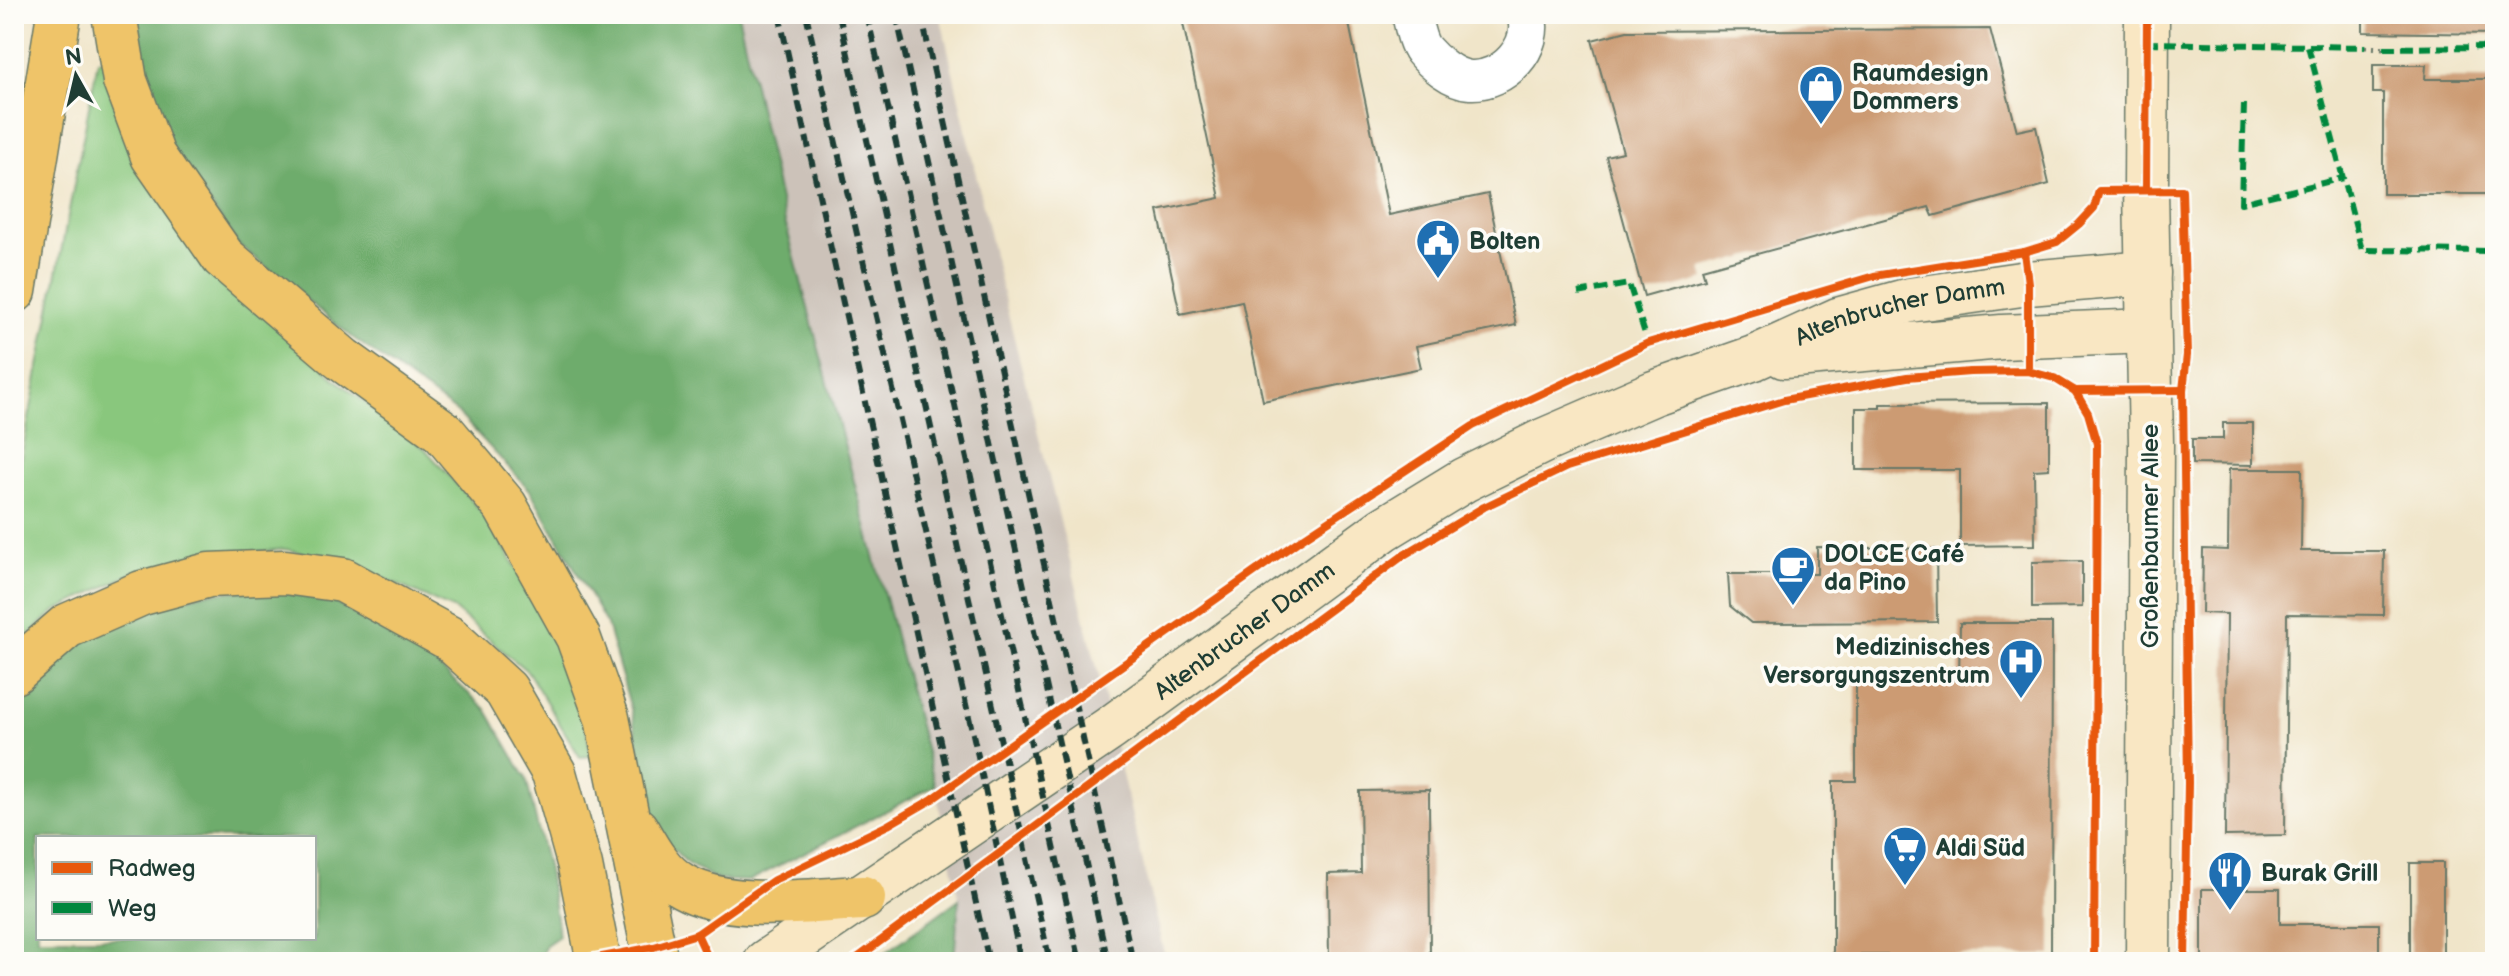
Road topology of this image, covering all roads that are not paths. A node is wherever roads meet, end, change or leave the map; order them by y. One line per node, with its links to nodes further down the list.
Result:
1 (59, 14): 7 (highway)
2 (114, 14): 11 (highway)
3 (1411, 14): 4 (street)
4 (1526, 14)
5 (2147, 14): 6 (main road, Großenbaumer Allee)
6 (2148, 273): 8 (main road, Großenbaumer Allee); 9 (main road, Altenbrucher Damm)
7 (14, 291)
8 (2148, 331): 9 (main road, Altenbrucher Damm); 16 (main road, Großenbaumer Allee)
9 (1754, 358): 12 (main road, Altenbrucher Damm)
10 (14, 672): 13 (highway)
11 (629, 818): 12 (highway); 14 (highway)
12 (863, 898): 15 (main road, Altenbrucher Damm)
13 (599, 962)
14 (656, 962)
15 (766, 962)
16 (2148, 962)

